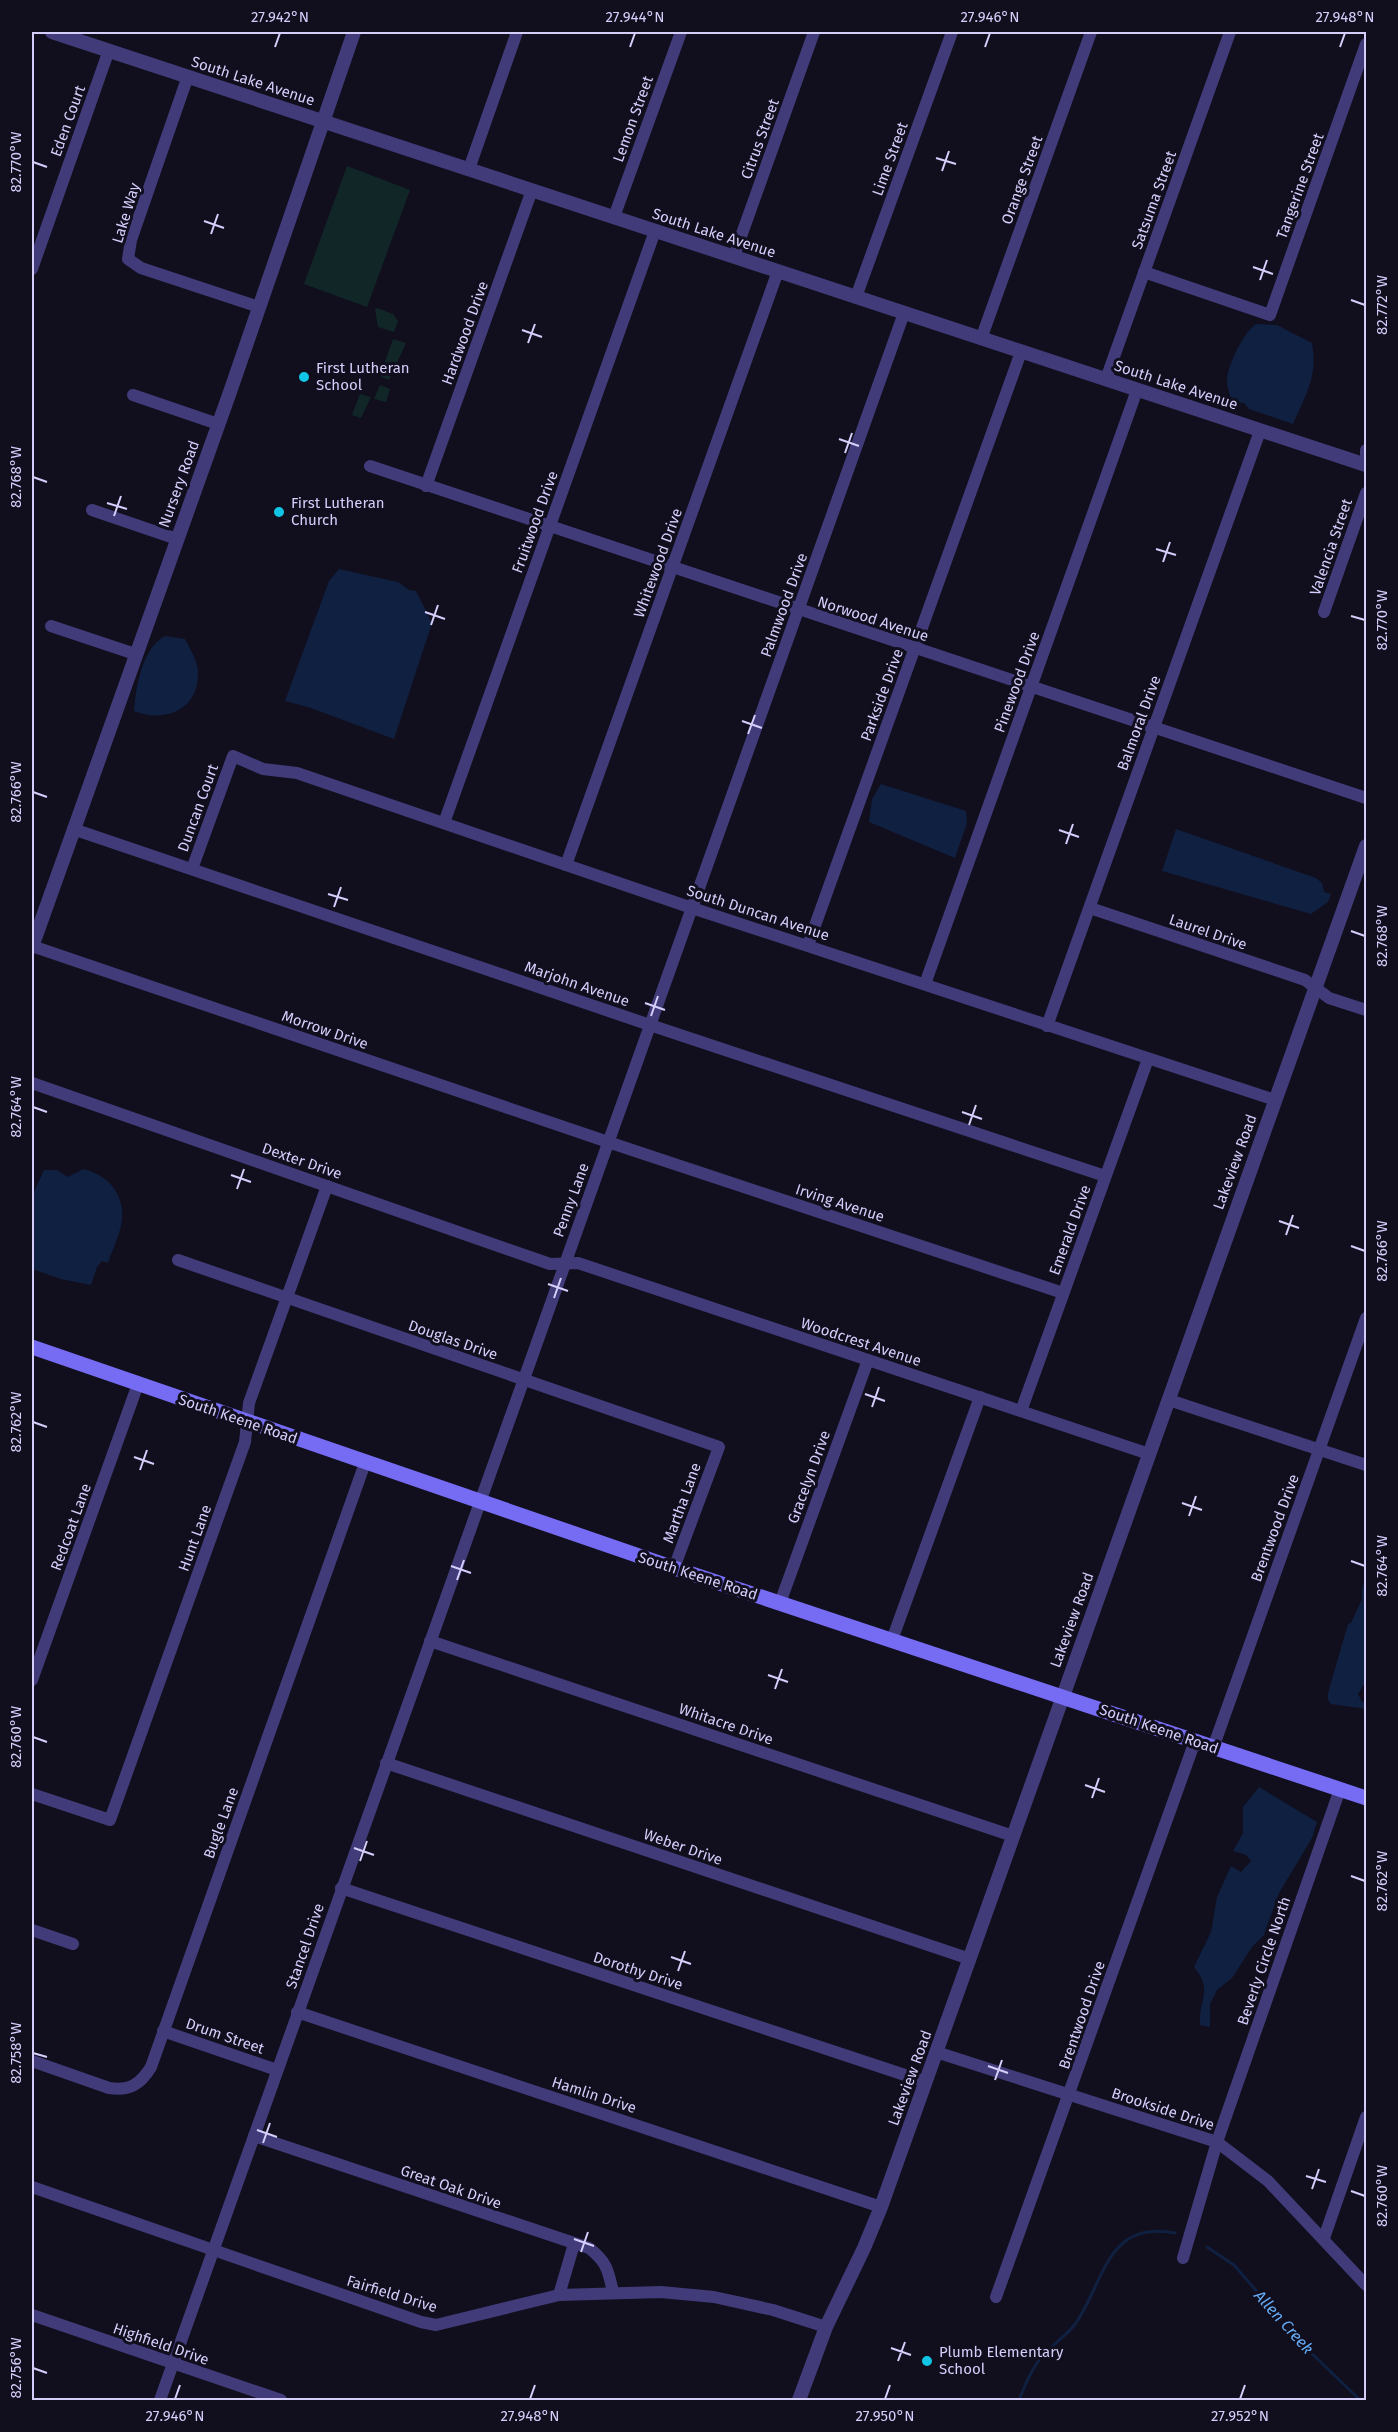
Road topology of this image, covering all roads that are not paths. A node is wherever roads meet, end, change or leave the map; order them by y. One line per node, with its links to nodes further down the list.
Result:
1 (52, 32): 10 (street, South Lake Avenue)
2 (354, 32): 12 (street, Nursery Road)
3 (518, 32): 13 (street)
4 (681, 32): 15 (street, Lemon Street)
5 (814, 32): 17 (street, Citrus Street)
6 (952, 32): 21 (street, Lime Street)
7 (1091, 32): 24 (street, Orange Street)
8 (1230, 32): 20 (street, Satsuma Street)
9 (1366, 44): 20 (street, Tangerine Street)
10 (109, 50): 11 (street, South Lake Avenue); 18 (street, Eden Court)
11 (188, 76): 12 (street, South Lake Avenue); 22 (street, Lake Way)
12 (325, 122): 13 (street, South Lake Avenue); 22 (street, Nursery Road)
13 (469, 169): 14 (street, South Lake Avenue)
14 (532, 190): 15 (street, South Lake Avenue); 35 (street, Hardwood Drive)
15 (614, 218): 16 (street, South Lake Avenue)
16 (655, 231): 17 (street, South Lake Avenue); 38 (street, Fruitwood Drive)
17 (734, 256): 19 (street, South Lake Avenue)
18 (32, 269)
19 (778, 271): 21 (street, South Lake Avenue); 40 (street, Whitewood Drive)
20 (1144, 272): 26 (street, Satsuma Street)
21 (856, 297): 23 (street, South Lake Avenue)
22 (260, 307): 29 (street, Nursery Road)
23 (904, 313): 24 (street, South Lake Avenue); 41 (street, Palmwood Drive)
24 (981, 339): 25 (street, South Lake Avenue)
25 (1021, 352): 26 (street, South Lake Avenue); 44 (street, Parkside Drive)
26 (1106, 379): 27 (street, South Lake Avenue)
27 (1137, 390): 30 (street, South Lake Avenue); 46 (street, Pinewood Drive)
28 (133, 394): 29 (street)
29 (218, 424): 39 (street, Nursery Road)
30 (1260, 431): 33 (street, South Lake Avenue); 47 (street, Balmoral Drive)
31 (1366, 450): 32 (street)
32 (1366, 455)
33 (1366, 465)
34 (370, 466): 35 (street, Norwood Avenue)
35 (426, 486): 38 (street, Norwood Avenue)
36 (1366, 493): 42 (street, Valencia Street)
37 (92, 510): 39 (street)
38 (550, 526): 40 (street, Norwood Avenue); 50 (street, Fruitwood Drive)
39 (177, 539): 45 (street, Nursery Road)
40 (672, 568): 41 (street, Norwood Avenue); 53 (street, Whitewood Drive)
41 (798, 610): 44 (street, Norwood Avenue); 55 (street, Palmwood Drive)
42 (1324, 612)
43 (51, 626): 45 (street)
44 (915, 649): 46 (street, Norwood Avenue); 57 (street, Parkside Drive)
45 (135, 654): 51 (street, Nursery Road)
46 (1031, 688): 47 (street, Norwood Avenue); 59 (street, Pinewood Drive)
47 (1154, 728): 49 (street, Norwood Avenue); 56 (street, Balmoral Drive)
48 (233, 756): 50 (street, South Duncan Avenue); 54 (street, Duncan Court)
49 (1366, 798)
50 (444, 823): 53 (street, South Duncan Avenue)
51 (74, 830): 54 (street, Marjohn Avenue); 58 (street, Nursery Road)
52 (1366, 846): 60 (street, Lakeview Road)
53 (566, 865): 55 (street, South Duncan Avenue)
54 (192, 869): 62 (street, Marjohn Avenue)
55 (692, 908): 57 (street, South Duncan Avenue); 62 (street, Penny Lane)
56 (1090, 908): 60 (street, Laurel Drive); 63 (street, Balmoral Drive)
57 (808, 945): 59 (street, South Duncan Avenue)
58 (32, 947): 67 (street, Morrow Drive)
59 (925, 984): 63 (street, South Duncan Avenue)
60 (1316, 988): 61 (street); 66 (street, Lakeview Road)
61 (1366, 1010)
62 (650, 1025): 67 (street, Penny Lane); 68 (street, Marjohn Avenue)
63 (1047, 1026): 64 (street, South Duncan Avenue)
64 (1148, 1059): 66 (street, South Duncan Avenue); 68 (street, Emerald Drive)
65 (32, 1083): 69 (street, Dexter Drive)
66 (1275, 1100): 80 (street, Lakeview Road)
67 (608, 1142): 71 (street, Penny Lane); 72 (street, Irving Avenue)
68 (1105, 1176): 72 (street, Emerald Drive)
69 (327, 1186): 71 (street, Dexter Drive); 73 (street, Hunt Lane)
70 (178, 1260): 73 (street, Douglas Drive)
71 (564, 1263): 76 (street, Woodcrest Avenue); 77 (street, Penny Lane)
72 (1063, 1293): 81 (street, Emerald Drive)
73 (287, 1299): 77 (street, Douglas Drive); 82 (street, Hunt Lane)
74 (1366, 1318): 84 (street, Brentwood Drive)
75 (32, 1347): 78 (main road, South Keene Road)
76 (867, 1360): 79 (street, Woodcrest Avenue); 90 (street, Gracelyn Drive)
77 (523, 1380): 83 (street, Douglas Drive); 88 (street, Penny Lane)
78 (138, 1384): 82 (main road, South Keene Road); 93 (street, Redcoat Lane)
79 (980, 1397): 81 (street, Woodcrest Avenue); 92 (street)
80 (1169, 1400): 84 (street); 85 (street, Lakeview Road)
81 (1021, 1411): 85 (street, Woodcrest Avenue)
82 (247, 1422): 86 (main road, South Keene Road); 99 (street, Hunt Lane)
83 (719, 1447): 89 (street, Martha Lane)
84 (1319, 1449): 87 (street); 96 (street, Brentwood Drive)
85 (1149, 1454): 94 (street, Lakeview Road)
86 (365, 1463): 88 (main road, South Keene Road); 107 (street, Bugle Lane)
87 (1366, 1465)
88 (479, 1502): 89 (main road, South Keene Road); 91 (street, Stancel Drive)
89 (674, 1568): 90 (main road, South Keene Road)
90 (780, 1603): 92 (main road, South Keene Road)
91 (430, 1641): 97 (street, Stancel Drive); 101 (street, Whitacre Drive)
92 (892, 1641): 94 (main road, South Keene Road)
93 (32, 1680)
94 (1062, 1697): 95 (main road, South Keene Road); 101 (street, Lakeview Road)
95 (1195, 1741): 96 (main road, South Keene Road); 112 (street, Brentwood Drive)
96 (1213, 1748): 98 (main road, South Keene Road)
97 (386, 1763): 102 (street, Stancel Drive); 105 (street, Weber Drive)
98 (1340, 1790): 100 (main road, South Keene Road); 115 (street, Beverly Circle North)
99 (32, 1794)
100 (1366, 1798)
101 (1013, 1836): 105 (street, Lakeview Road)
102 (341, 1888): 106 (street, Stancel Drive); 111 (street, Dorothy Drive)
103 (32, 1930): 104 (street)
104 (73, 1944)
105 (970, 1959): 108 (street, Lakeview Road)
106 (297, 2012): 110 (street, Stancel Drive); 117 (street, Hamlin Drive)
107 (163, 2031): 109 (street, Bugle Lane); 110 (street, Drum Street)
108 (936, 2052): 111 (street, Lakeview Road); 112 (street, Brookside Drive)
109 (32, 2061)
110 (277, 2070): 114 (street, Stancel Drive)
111 (926, 2082): 117 (street, Lakeview Road)
112 (1069, 2095): 115 (street, Brookside Drive); 125 (street, Brentwood Drive)
113 (1366, 2117): 118 (street)
114 (254, 2136): 119 (street, Great Oak Drive); 120 (street, Stancel Drive)
115 (1217, 2142): 118 (street, Brookside Drive); 121 (street, Beverly Circle North)
116 (32, 2187): 120 (street, Fairfield Drive)
117 (881, 2207): 127 (street, Lakeview Road)
118 (1324, 2238): 122 (street, Brookside Drive)
119 (574, 2244): 123 (street, Great Oak Drive); 124 (street)
120 (213, 2250): 124 (street, Fairfield Drive); 128 (street, Stancel Drive)
121 (1183, 2258)
122 (1366, 2285)
123 (613, 2292): 124 (street, Fairfield Drive); 127 (street, Fairfield Drive)
124 (559, 2295)
125 (996, 2297)
126 (32, 2315): 128 (street, Highfield Drive)
127 (826, 2327): 131 (street, Lakeview Road)
128 (172, 2363): 129 (street, Stancel Drive); 130 (street, Highfield Drive)
129 (159, 2400)
130 (281, 2400)
131 (799, 2400)

